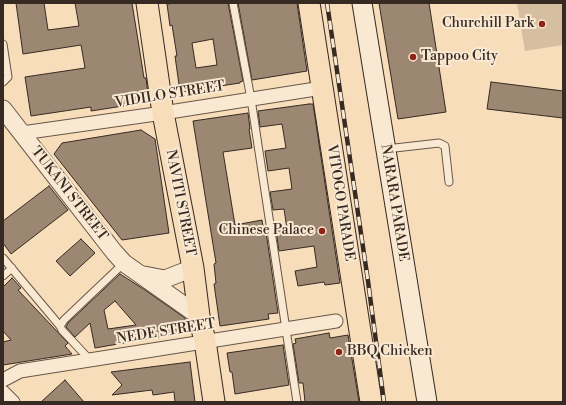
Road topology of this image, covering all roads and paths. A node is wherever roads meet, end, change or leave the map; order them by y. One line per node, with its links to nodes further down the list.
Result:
1 (147, 3): 10 (main road, NAVITI STREET)
2 (233, 3): 8 (lane)
3 (309, 3): 7 (main road, VITOGO PARADE)
4 (362, 3): 12 (main road, NARARA PARADE)
5 (3, 44): 6 (lane)
6 (3, 82)
7 (322, 88): 8 (street, VIDILO STREET); 31 (main road, VITOGO PARADE)
8 (251, 99): 10 (street, VIDILO STREET); 23 (lane)
9 (3, 109): 11 (street, TUKANI STREET)
10 (163, 113): 11 (street, VIDILO STREET); 17 (main road, NAVITI STREET)
11 (22, 133): 15 (street, TUKANI STREET)
12 (386, 149): 13 (lane); 32 (main road, NARARA PARADE)
13 (449, 182)
14 (3, 258): 16 (lane)
15 (124, 263): 18 (street, TUKANI STREET); 22 (lane)
16 (12, 268): 19 (lane); 22 (lane)
17 (193, 268): 18 (street, TUKANI STREET); 20 (main road, NAVITI STREET)
18 (140, 274): 20 (street, TUKANI STREET)
19 (3, 276)
20 (199, 316): 24 (main road, NAVITI STREET)
21 (336, 322): 23 (street, NEDE STREET)
22 (60, 326): 25 (lane)
23 (286, 329): 24 (street, NEDE STREET); 30 (lane)
24 (205, 341): 25 (street, NEDE STREET); 29 (main road, NAVITI STREET)
25 (90, 360): 26 (street, NEDE STREET)
26 (3, 380)
27 (3, 392): 28 (street)
28 (13, 402)
29 (214, 402)
30 (297, 402)
31 (371, 402)
32 (427, 402)

